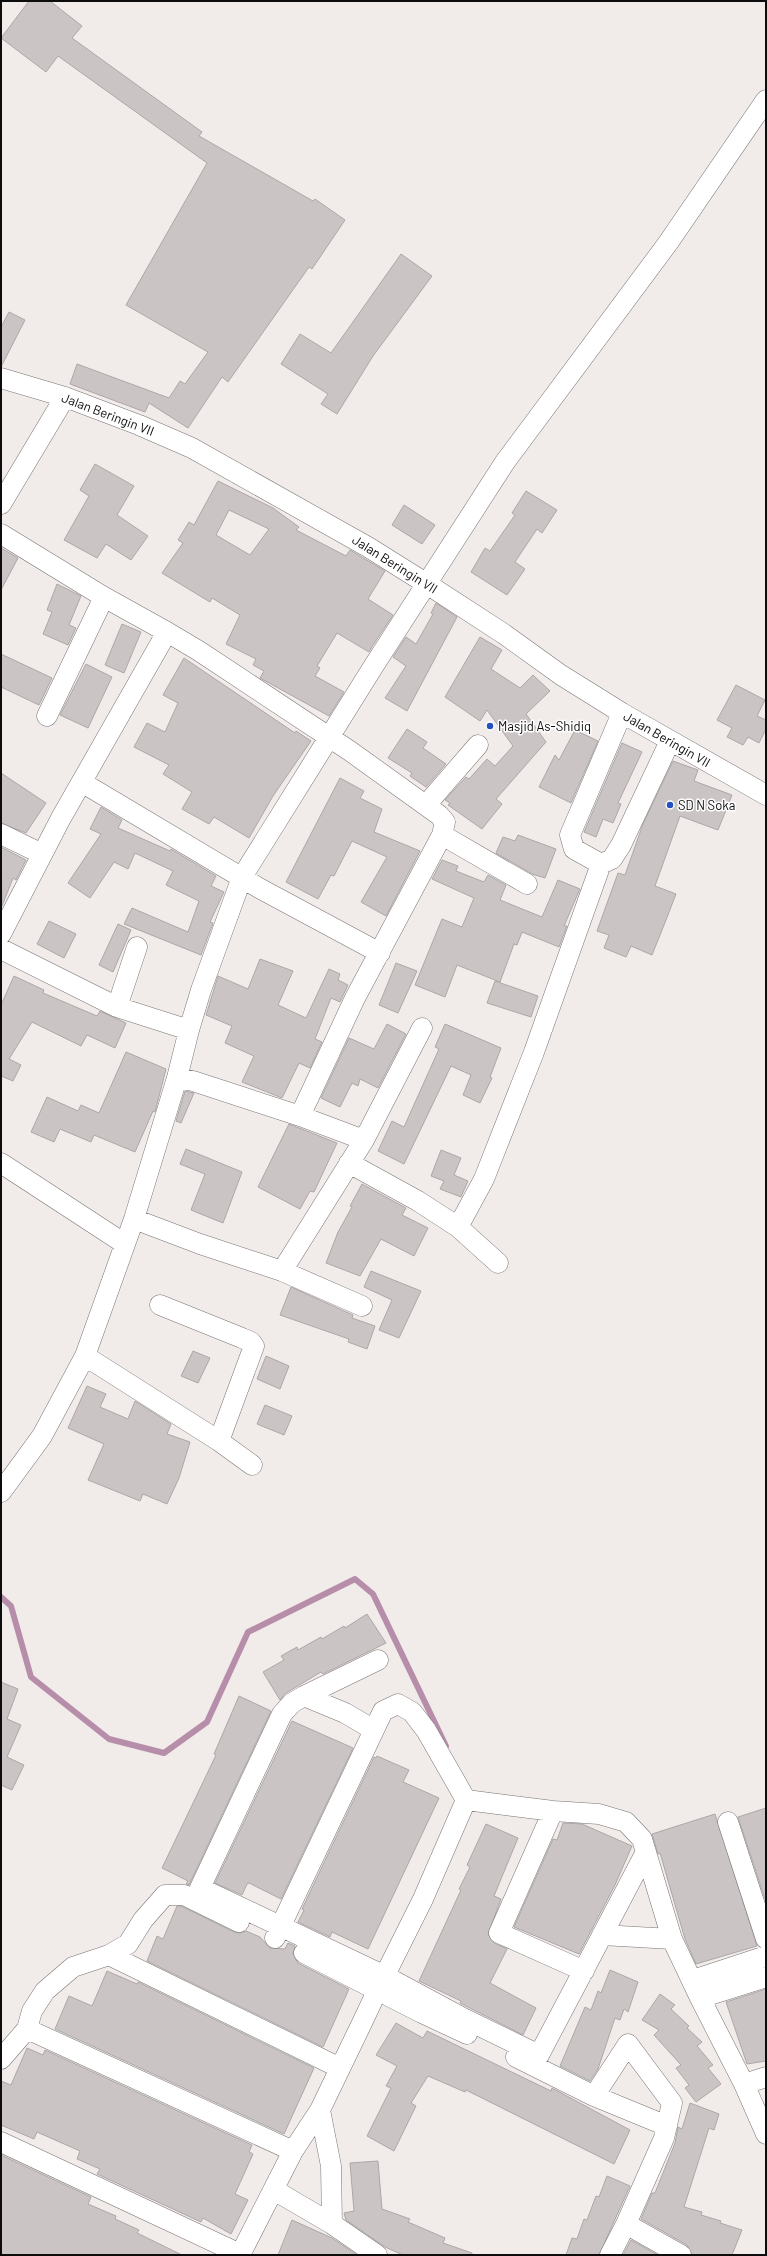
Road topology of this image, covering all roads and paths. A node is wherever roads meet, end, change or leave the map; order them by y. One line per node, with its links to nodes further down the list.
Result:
1 (766, 100): 6 (street)
2 (1, 378): 3 (street, Jalan Beringin VII)
3 (66, 397): 4 (street); 6 (street, Jalan Beringin VII)
4 (1, 504)
5 (1, 534): 7 (street)
6 (427, 584): 9 (street, Jalan Beringin VII); 12 (street)
7 (104, 597): 8 (street); 10 (street)
8 (167, 632): 12 (street); 14 (street)
9 (622, 713): 11 (street, Jalan Beringin VII); 20 (street)
10 (47, 716)
11 (670, 741): 15 (street, Jalan Beringin VII); 20 (street)
12 (338, 744): 16 (street); 21 (street)
13 (478, 744): 16 (street)
14 (83, 782): 19 (street); 21 (street)
15 (766, 795)
16 (426, 805): 18 (street)
17 (1, 834): 19 (street)
18 (442, 836): 22 (street); 26 (street)
19 (42, 854): 23 (street)
20 (601, 864): 36 (street)
21 (250, 881): 26 (street); 29 (street)
22 (527, 884)
23 (1, 934)
24 (137, 947): 27 (street)
25 (1, 949): 27 (street)
26 (380, 953): 31 (street)
27 (117, 1007): 29 (street)
28 (422, 1028): 32 (street)
29 (189, 1030): 30 (street)
30 (185, 1079): 31 (street); 35 (street)
31 (300, 1116): 32 (street)
32 (364, 1140): 34 (street)
33 (1, 1163): 37 (street)
34 (349, 1163): 36 (street); 39 (street)
35 (134, 1219): 37 (street); 39 (street)
36 (458, 1227): 38 (street)
37 (125, 1244): 42 (street)
38 (498, 1263)
39 (282, 1271): 41 (street)
40 (160, 1305): 43 (street)
41 (362, 1306)
42 (85, 1356): 43 (street); 45 (street)
43 (219, 1442): 44 (street)
44 (252, 1465)
45 (1, 1492)
46 (378, 1660): 47 (street)
47 (304, 1696): 48 (street); 53 (street)
48 (374, 1730): 49 (street); 53 (street)
49 (466, 1800): 50 (street); 61 (street)
50 (553, 1811): 52 (street); 59 (street)
51 (728, 1822): 56 (street)
52 (646, 1852): 54 (street); 55 (street)
53 (277, 1932): 57 (street); 61 (street)
54 (602, 1935): 55 (street); 59 (street)
55 (672, 1939): 62 (street)
56 (766, 1939)
57 (109, 1955): 63 (street); 65 (street)
58 (766, 1956): 62 (street)
59 (584, 1971): 61 (street)
60 (766, 1976): 62 (street)
61 (381, 1982): 65 (street); 68 (street)
62 (696, 1989): 67 (street)
63 (27, 2029): 64 (street); 73 (street)
64 (1, 2059)
65 (340, 2068): 69 (street)
66 (766, 2077): 67 (street)
67 (744, 2084): 71 (street)
68 (594, 2096): 70 (street); 70 (street)
69 (320, 2110): 73 (street); 75 (street)
70 (666, 2126): 76 (street)
71 (766, 2134)
72 (1, 2142): 77 (street)
73 (293, 2151): 74 (street)
74 (274, 2190): 75 (street); 77 (street)
75 (332, 2224): 78 (street)
76 (626, 2224): 79 (street); 80 (street)
77 (240, 2255)
78 (377, 2255)
79 (610, 2255)
80 (681, 2255)

